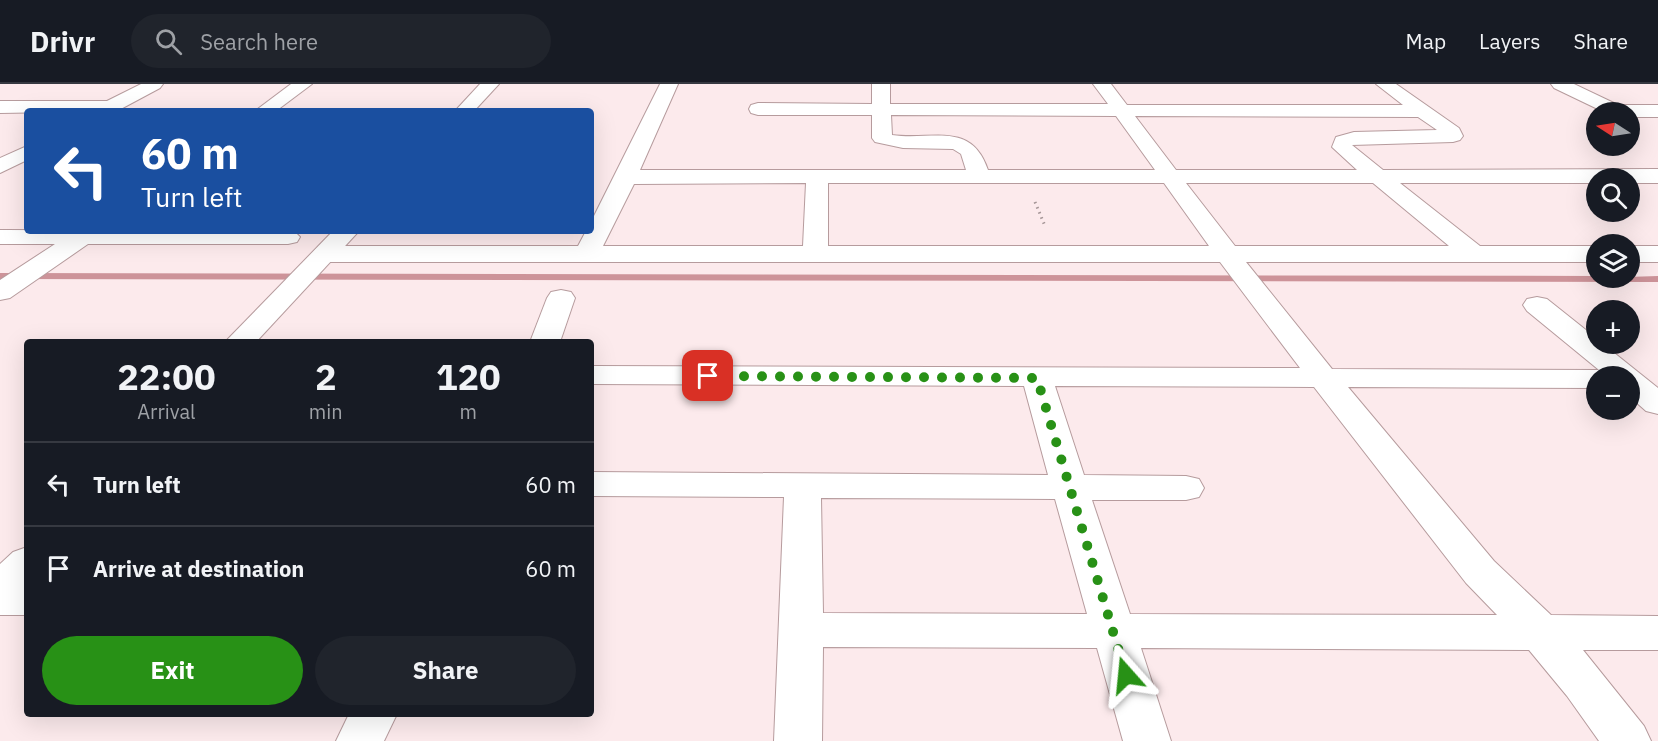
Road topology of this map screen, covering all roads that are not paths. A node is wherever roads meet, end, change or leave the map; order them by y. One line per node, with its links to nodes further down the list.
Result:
1 (154, 84): 14 (street)
2 (303, 84): 15 (street)
3 (490, 84): 16 (street)
4 (669, 84): 26 (street)
5 (881, 84): 18 (street)
6 (1102, 84): 19 (street)
7 (1385, 84): 20 (street)
8 (1560, 84): 11 (street)
9 (19, 88): 10 (street)
10 (0, 97)
11 (1596, 102)
12 (0, 107): 13 (street)
13 (54, 108)
14 (109, 108)
15 (268, 108)
16 (467, 108)
17 (758, 109): 18 (street)
18 (881, 109): 19 (street); 24 (street)
19 (1122, 111): 20 (street); 27 (street)
20 (1422, 111): 28 (street)
21 (24, 154): 22 (street)
22 (0, 167)
23 (817, 176): 24 (street); 26 (street); 33 (street)
24 (979, 176): 27 (street)
25 (1658, 176): 28 (street)
26 (626, 177): 39 (street)
27 (1171, 177): 28 (street); 34 (street)
28 (1378, 177): 35 (street)
29 (88, 234): 31 (street); 32 (street); 41 (street)
30 (344, 234): 40 (street)
31 (0, 237)
32 (288, 237)
33 (815, 254): 34 (street); 39 (street)
34 (1227, 254): 35 (street); 49 (street)
35 (1474, 254): 36 (street)
36 (1586, 254)
37 (1640, 254): 38 (street)
38 (1658, 254)
39 (586, 255): 40 (street)
40 (318, 260): 44 (street)
41 (0, 292)
42 (561, 298): 45 (street)
43 (1537, 305): 46 (street)
44 (243, 339)
45 (547, 339)
46 (1613, 366)
47 (594, 375): 48 (street)
48 (1037, 378): 49 (street); 57 (street)
49 (1324, 379): 50 (street); 65 (street)
50 (1586, 379)
51 (1658, 379): 52 (street)
52 (1640, 380)
53 (1640, 389): 54 (street)
54 (1658, 404)
55 (594, 484): 56 (street)
56 (803, 487): 57 (street); 63 (street)
57 (1068, 487): 58 (street); 64 (street)
58 (1186, 488)
59 (24, 565): 60 (street)
60 (0, 590)
61 (0, 599): 62 (street)
62 (24, 599)
63 (802, 630): 64 (street); 69 (street)
64 (1112, 631): 65 (street); 70 (street)
65 (1541, 633): 66 (street); 71 (street)
66 (1658, 633)
67 (372, 717): 68 (street)
68 (360, 741)
69 (798, 741)
70 (1147, 741)
71 (1627, 741)

